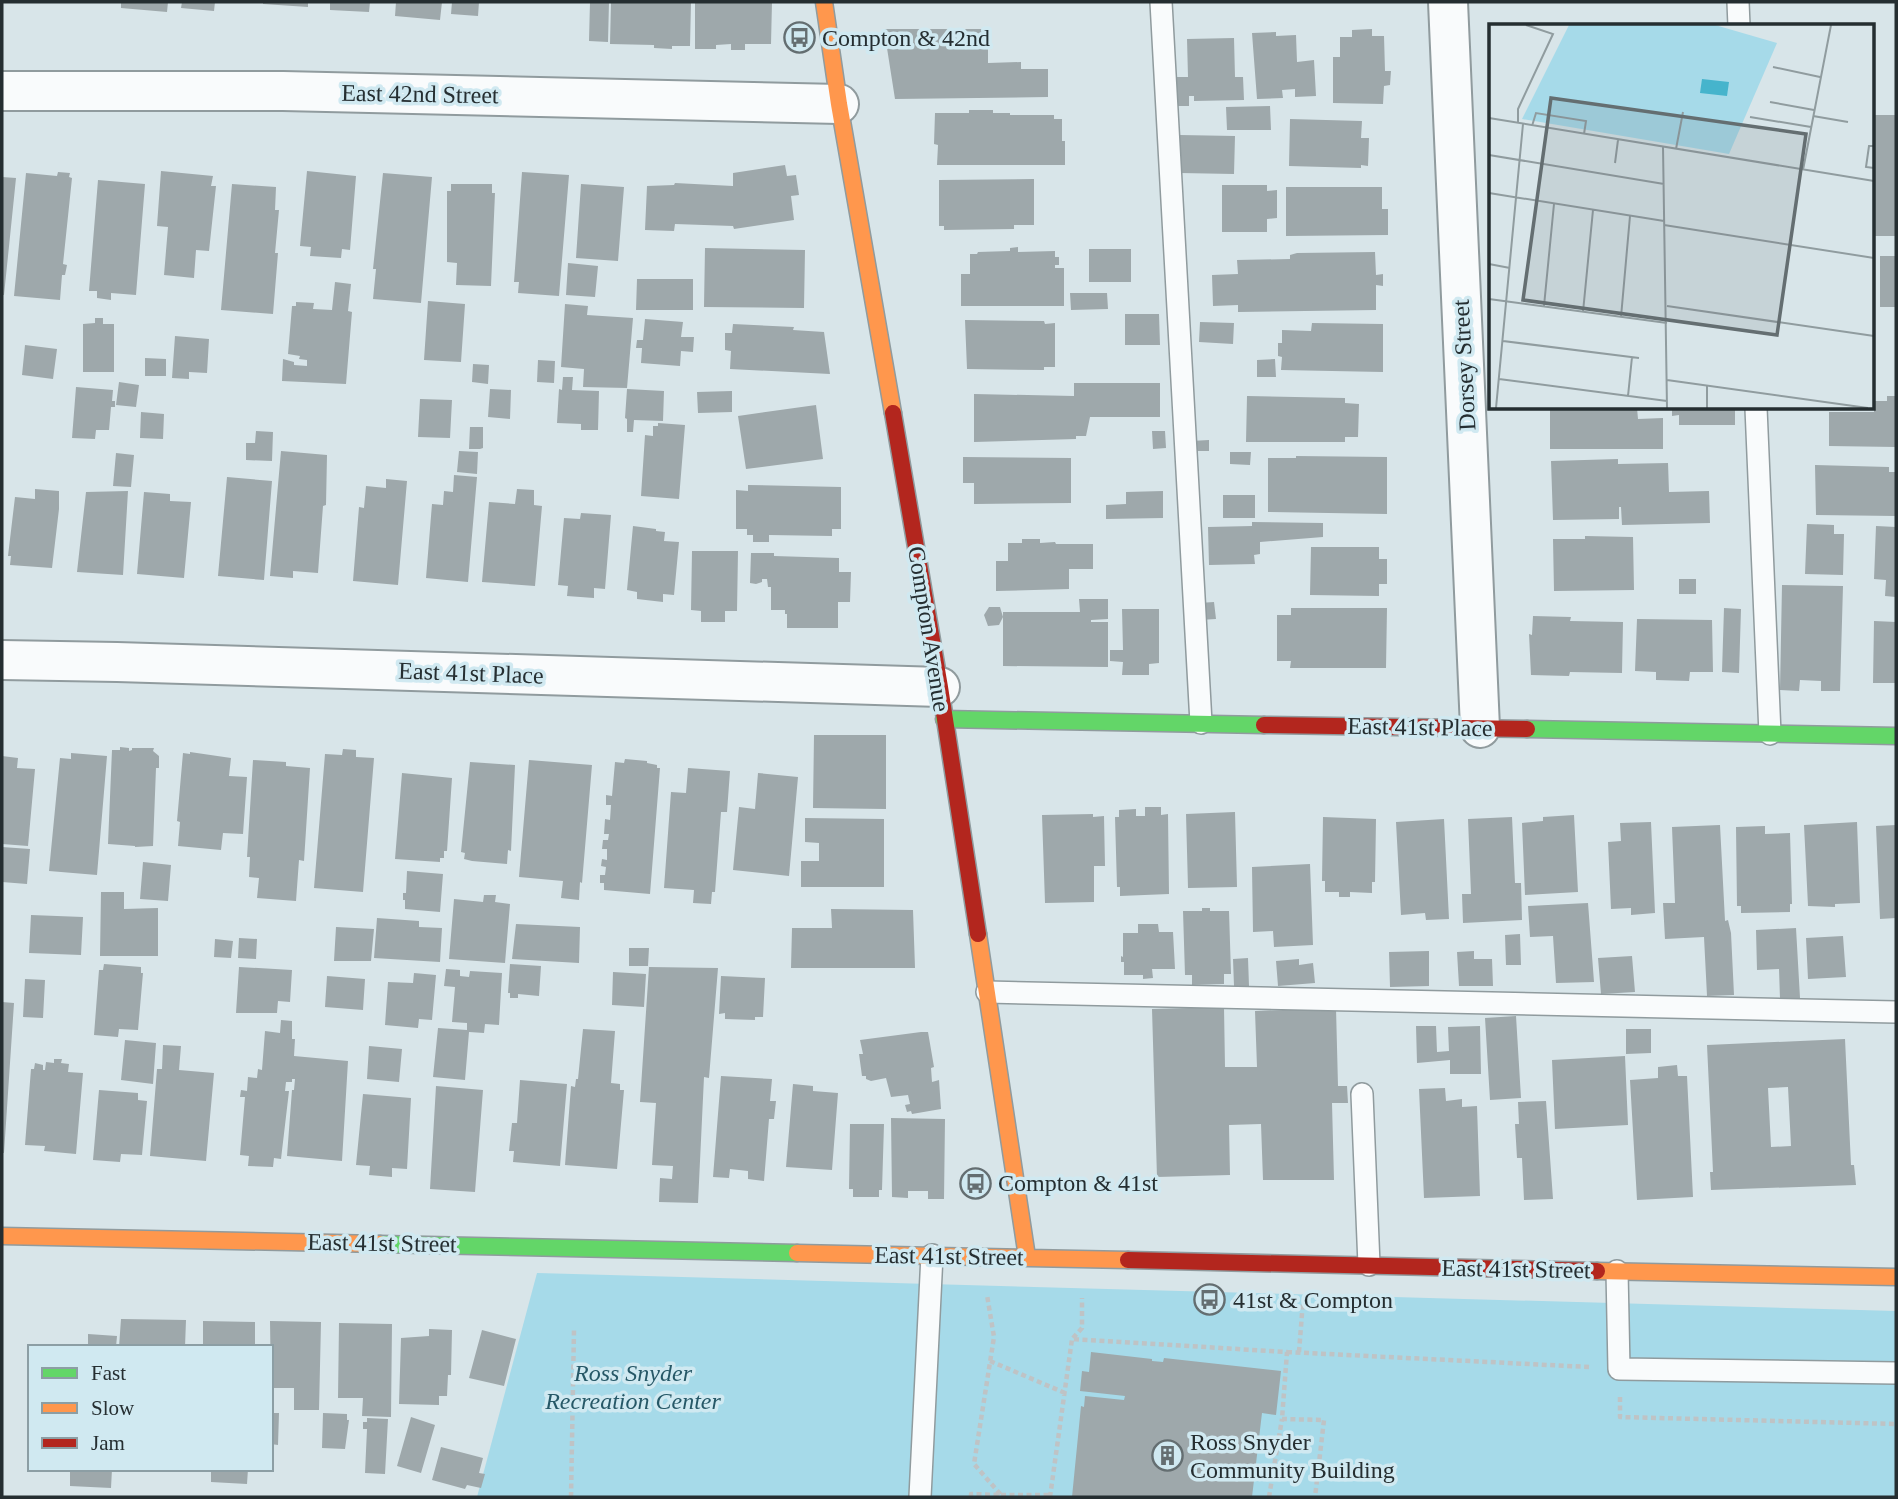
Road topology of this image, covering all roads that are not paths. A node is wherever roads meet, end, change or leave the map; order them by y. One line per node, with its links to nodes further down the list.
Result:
1 (824, 2): 7 (street, Compton Avenue)
2 (1161, 2): 11 (lane)
3 (1448, 2): 12 (street, Dorsey Street)
4 (1738, 2): 5 (lane)
5 (1739, 24)
6 (2, 91): 7 (street, East 42nd Street)
7 (839, 104): 10 (street, Compton Avenue)
8 (1756, 410): 13 (lane)
9 (2, 660): 10 (street, East 41st Place)
10 (942, 703): 11 (street, East 41st Place); 15 (street, Compton Avenue)
11 (1201, 723): 12 (street, East 41st Place)
12 (1480, 729): 13 (street, East 41st Place)
13 (1770, 733): 14 (street, East 41st Place)
14 (1896, 736)
15 (987, 992): 16 (lane); 20 (street, Compton Avenue)
16 (1896, 1012)
17 (1362, 1094): 21 (lane)
18 (2, 1236): 19 (street, East 41st Street)
19 (932, 1255): 20 (street, East 41st Street); 25 (lane)
20 (1027, 1257): 21 (street, East 41st Street)
21 (1369, 1265): 22 (street, East 41st Street)
22 (1617, 1271): 23 (street, East 41st Street); 24 (lane)
23 (1896, 1277)
24 (1896, 1373)
25 (920, 1497)

